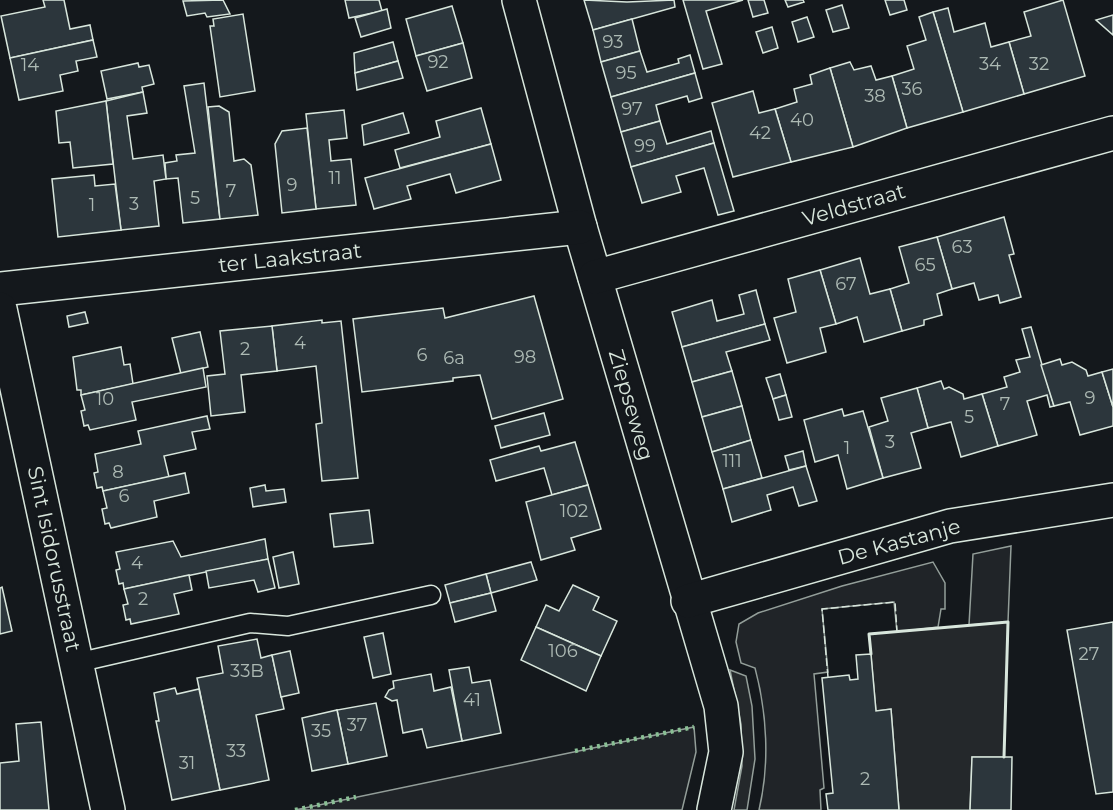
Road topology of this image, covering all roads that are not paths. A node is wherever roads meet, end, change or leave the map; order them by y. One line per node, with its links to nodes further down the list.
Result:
1 (519, 0): 3 (street, Ziepseweg)
2 (1113, 133): 4 (street, Veldstraat)
3 (580, 227): 4 (street, Ziepseweg); 5 (street, ter Laakstraat)
4 (595, 277): 9 (street, Ziepseweg)
5 (0, 289)
6 (0, 309): 10 (street, Sint Isidorusstraat)
7 (1113, 500): 9 (street, De Kastanje)
8 (431, 595): 10 (lane)
9 (688, 600): 12 (street, Ziepseweg)
10 (76, 663): 11 (street, Sint Isidorusstraat)
11 (108, 810)
12 (714, 810)

